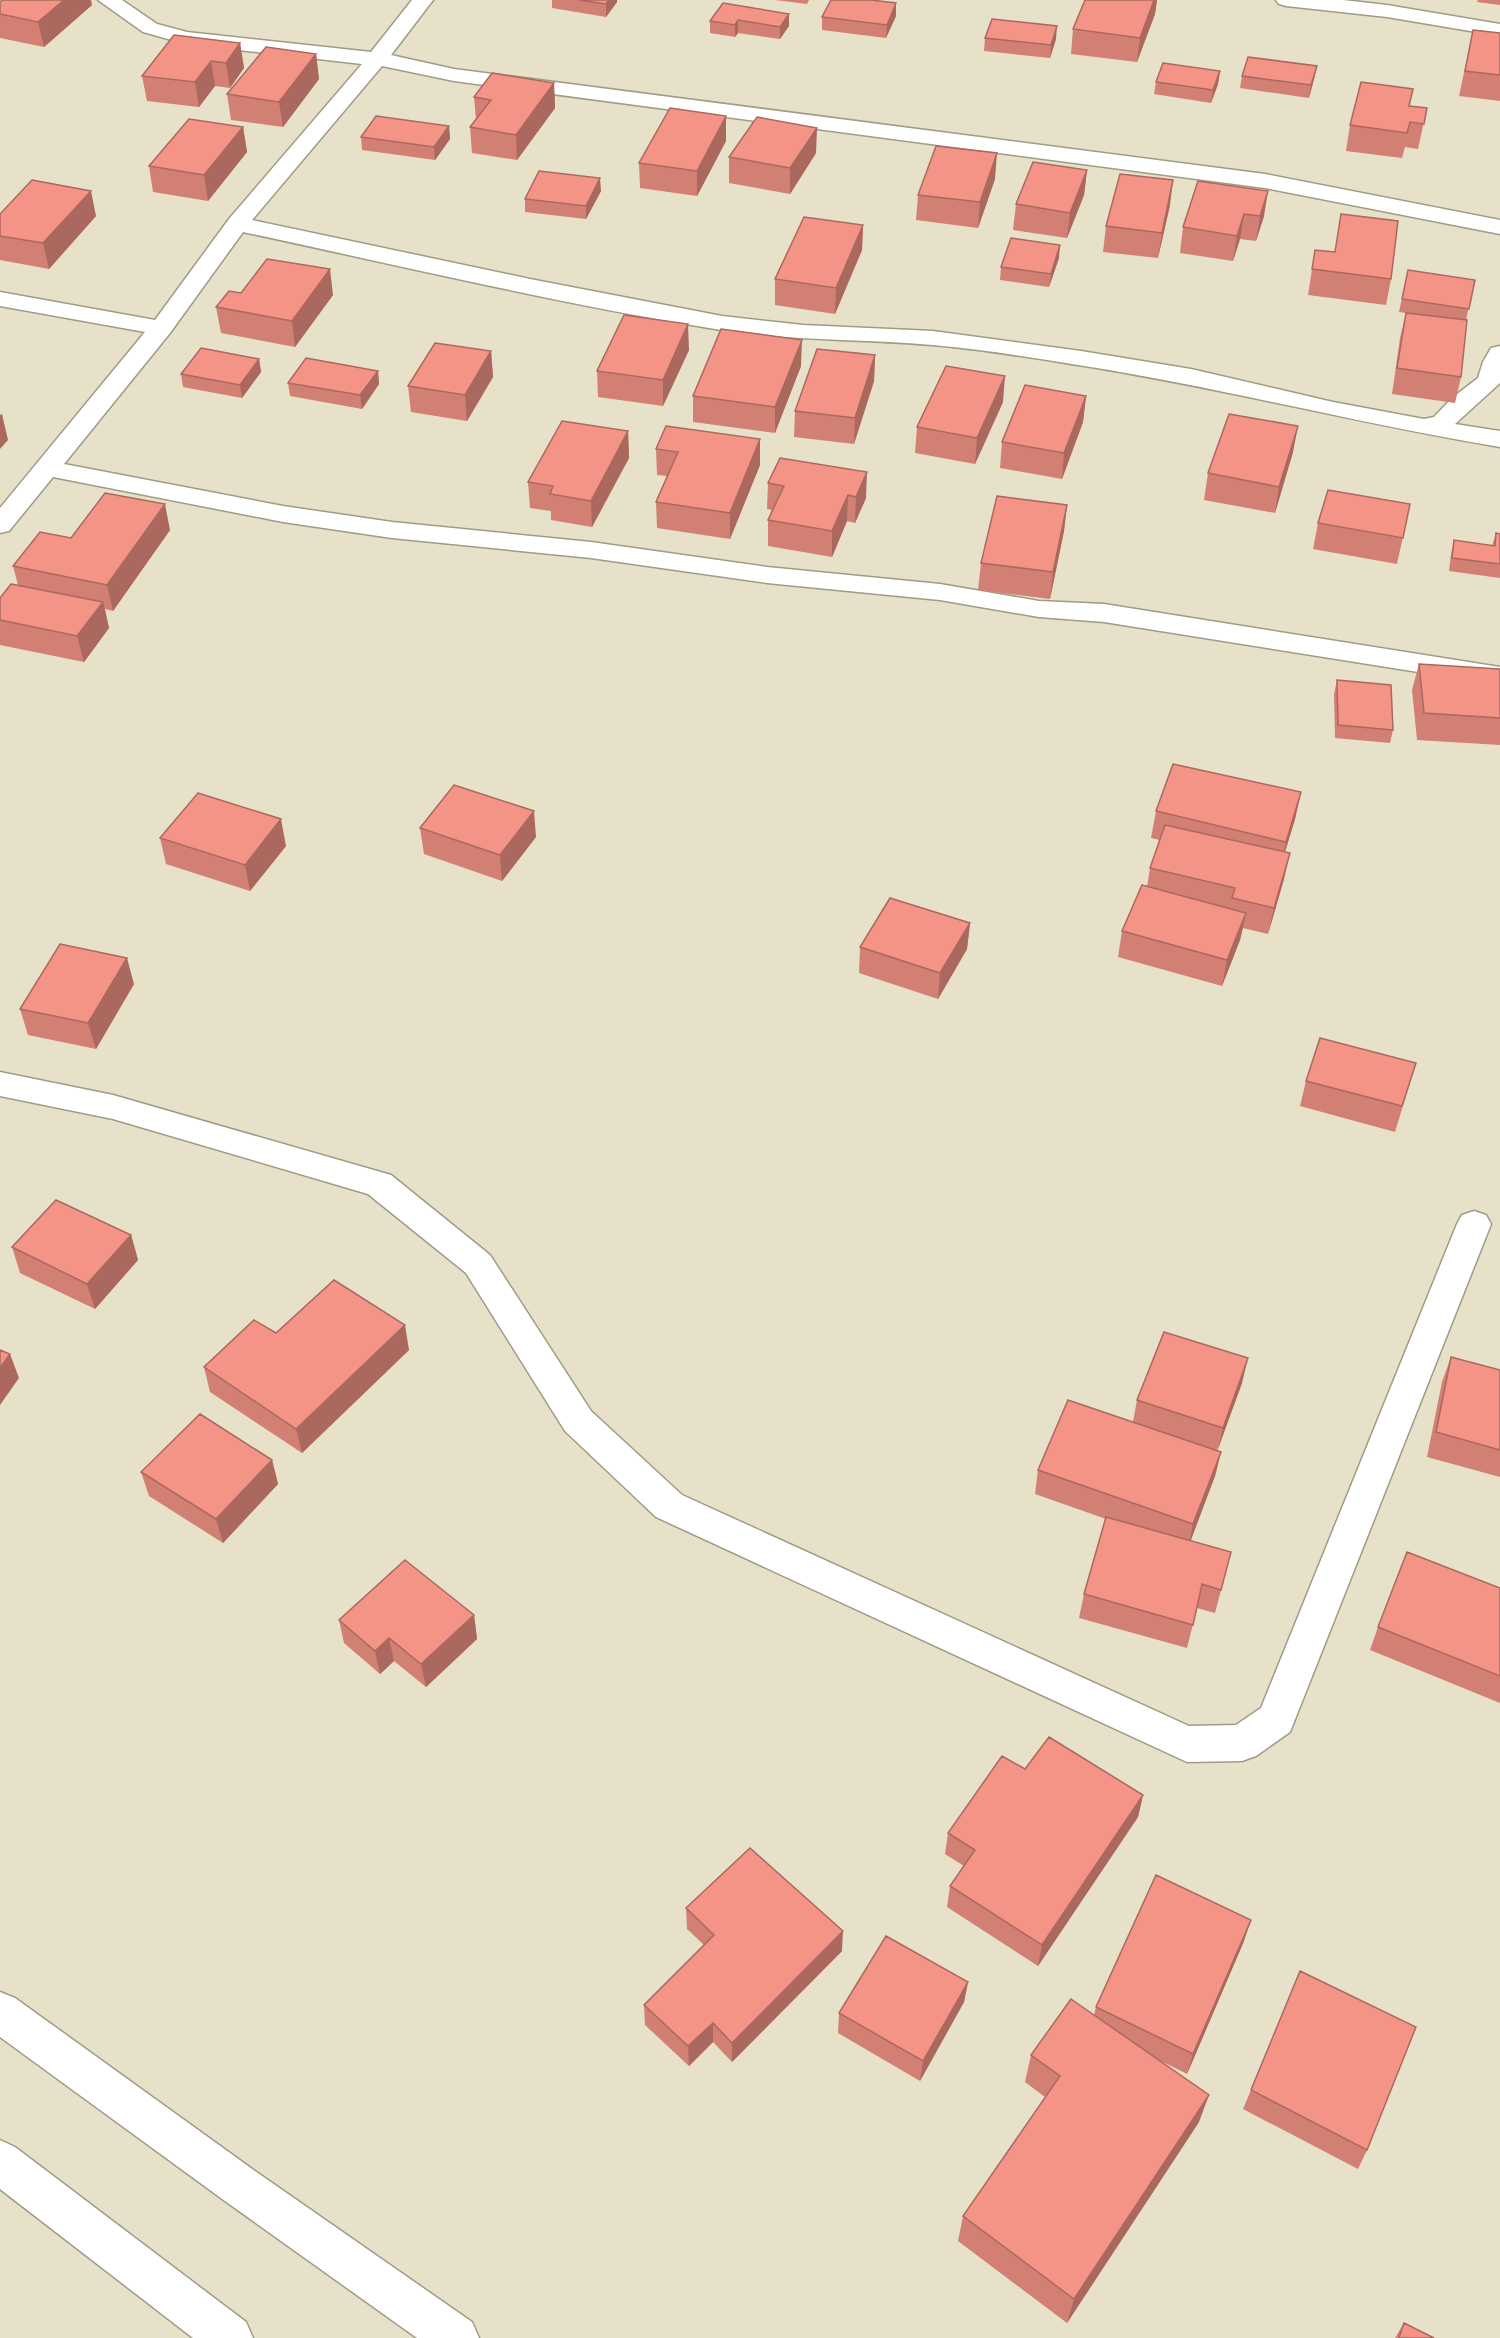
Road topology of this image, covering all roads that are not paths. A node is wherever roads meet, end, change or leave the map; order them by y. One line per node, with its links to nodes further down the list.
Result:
1 (108, 0): 6 (street)
2 (423, 0): 6 (street)
3 (1286, 0): 4 (street)
4 (1353, 4): 5 (street)
5 (1500, 30)
6 (376, 59): 7 (street); 8 (street)
7 (237, 224): 10 (street); 12 (street)
8 (1500, 227)
9 (0, 299): 10 (street)
10 (161, 328): 14 (street)
11 (1500, 353): 12 (street)
12 (1425, 427): 13 (street)
13 (1500, 439)
14 (47, 468): 15 (street); 16 (street)
15 (0, 525)
16 (1500, 676)
17 (0, 1084): 18 (street)
18 (1474, 1224)
19 (0, 2012): 22 (street)
20 (0, 2162): 21 (street)
21 (230, 2338)
22 (456, 2338)

